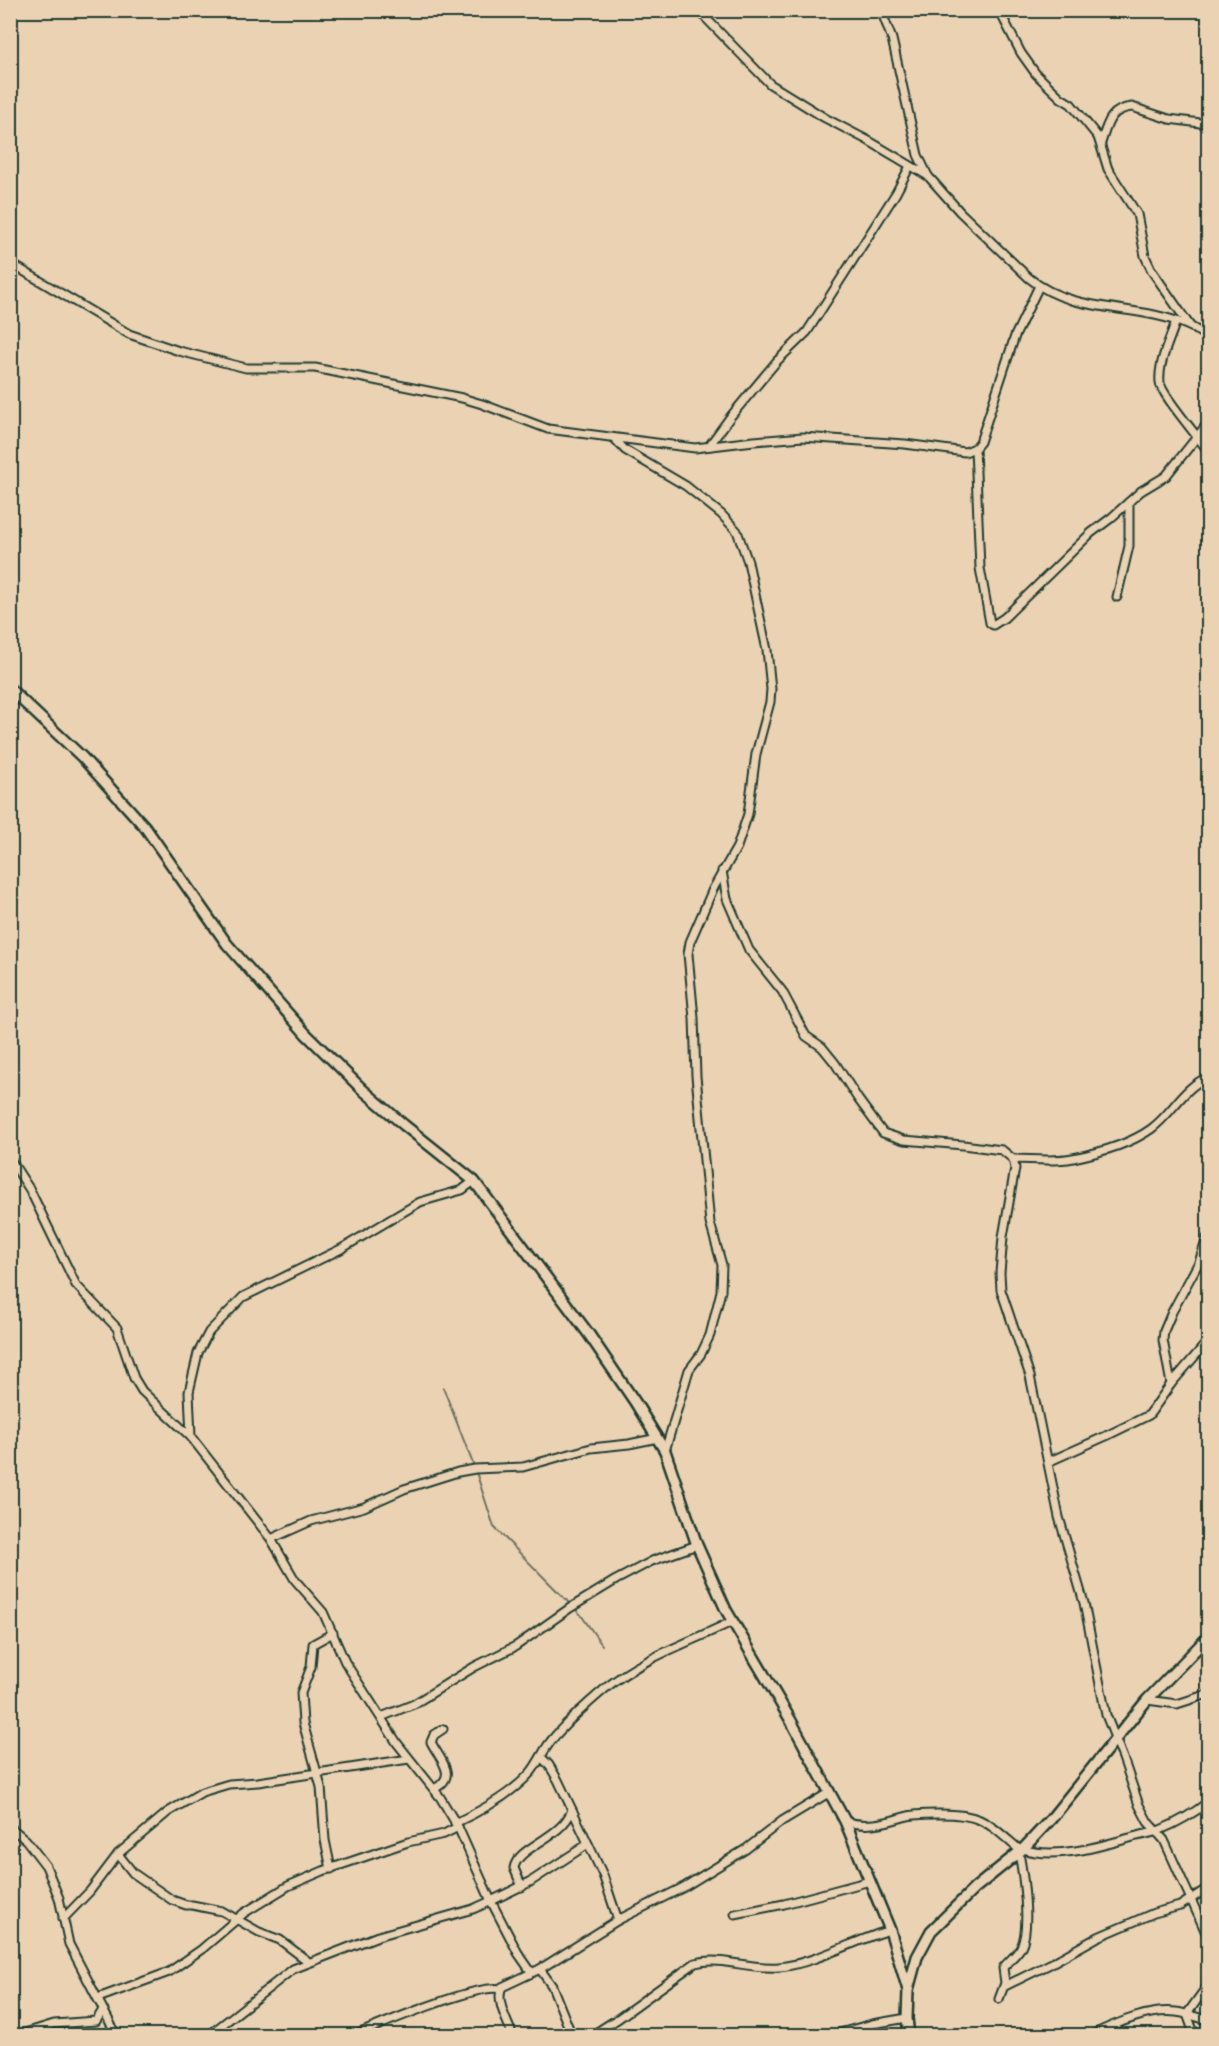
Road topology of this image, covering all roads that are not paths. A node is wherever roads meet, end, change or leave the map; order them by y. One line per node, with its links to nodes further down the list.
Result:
1 (698, 10): 6 (street)
2 (881, 10): 7 (street)
3 (999, 10): 5 (street)
4 (1209, 124): 5 (street)
5 (1101, 143): 11 (street)
6 (910, 166): 7 (street); 16 (street)
7 (928, 176): 9 (street)
8 (10, 263): 15 (street)
9 (1039, 286): 10 (street); 17 (street)
10 (1176, 321): 11 (street); 14 (street)
11 (1190, 326): 12 (street)
12 (1209, 338)
13 (1209, 423): 14 (street)
14 (1197, 436): 18 (street); 19 (street)
15 (614, 438): 16 (street); 22 (street)
16 (709, 446): 17 (street)
17 (975, 448): 19 (street)
18 (1209, 451)
19 (1129, 502): 20 (street)
20 (1117, 597)
21 (10, 689): 26 (street)
22 (722, 871): 25 (street); 32 (street)
23 (1209, 1077): 25 (street)
24 (10, 1159): 30 (street)
25 (1013, 1159): 33 (street)
26 (474, 1181): 30 (street); 31 (street)
27 (1208, 1238): 29 (street)
28 (1209, 1341): 29 (street)
29 (1171, 1384): 33 (street)
30 (191, 1437): 34 (street)
31 (658, 1438): 32 (street); 34 (street)
32 (665, 1451): 35 (street)
33 (1048, 1462): 43 (street)
34 (271, 1539): 37 (street)
35 (697, 1545): 36 (street); 41 (street)
36 (733, 1621): 44 (street); 48 (street)
37 (333, 1633): 41 (street); 46 (street)
38 (1209, 1637): 40 (street)
39 (1209, 1694): 40 (street)
40 (1147, 1700): 43 (street)
41 (381, 1717): 45 (street)
42 (443, 1729): 47 (street)
43 (1116, 1739): 54 (street); 56 (street)
44 (541, 1758): 50 (street); 52 (street)
45 (409, 1759): 46 (street); 47 (street)
46 (318, 1773): 57 (street); 58 (street)
47 (434, 1789): 52 (street)
48 (830, 1792): 51 (street); 67 (street)
49 (1209, 1802): 54 (street)
50 (572, 1810): 55 (street); 60 (street)
51 (845, 1821): 56 (street); 59 (street)
52 (456, 1825): 58 (street); 63 (street)
53 (10, 1827): 65 (street)
54 (1158, 1831): 56 (street); 62 (street)
55 (588, 1844): 60 (street); 67 (street)
56 (1021, 1851): 74 (street); 76 (street)
57 (118, 1854): 65 (street); 66 (street)
58 (331, 1869): 66 (street)
59 (870, 1881): 64 (street); 68 (street)
60 (522, 1887): 63 (street)
61 (1209, 1888): 62 (street)
62 (1191, 1900): 69 (street); 74 (street)
63 (491, 1902): 70 (street); 72 (street)
64 (735, 1914)
65 (63, 1919): 77 (street)
66 (237, 1920): 70 (street); 77 (street)
67 (618, 1920): 71 (street)
68 (890, 1930): 76 (street); 91 (street)
69 (1209, 1937)
70 (309, 1962): 87 (street)
71 (540, 1969): 72 (street); 90 (street)
72 (531, 1973): 75 (street)
73 (1209, 1985): 80 (street)
74 (1005, 1986): 78 (street)
75 (500, 1989): 88 (street); 89 (street)
76 (908, 1990): 81 (street)
77 (98, 1998): 79 (street)
78 (999, 1999)
79 (103, 2010): 83 (street); 84 (street)
80 (1187, 2014): 82 (street); 94 (street); 95 (street)
81 (907, 2018): 92 (street); 93 (street)
82 (1209, 2020)
83 (96, 2021): 84 (street); 85 (street)
84 (110, 2023): 86 (street)
85 (15, 2036)
86 (117, 2036)
87 (208, 2036)
88 (353, 2036)
89 (513, 2036)
90 (572, 2036)
91 (591, 2036)
92 (829, 2036)
93 (909, 2036)
94 (1089, 2036)
95 (1195, 2036)

